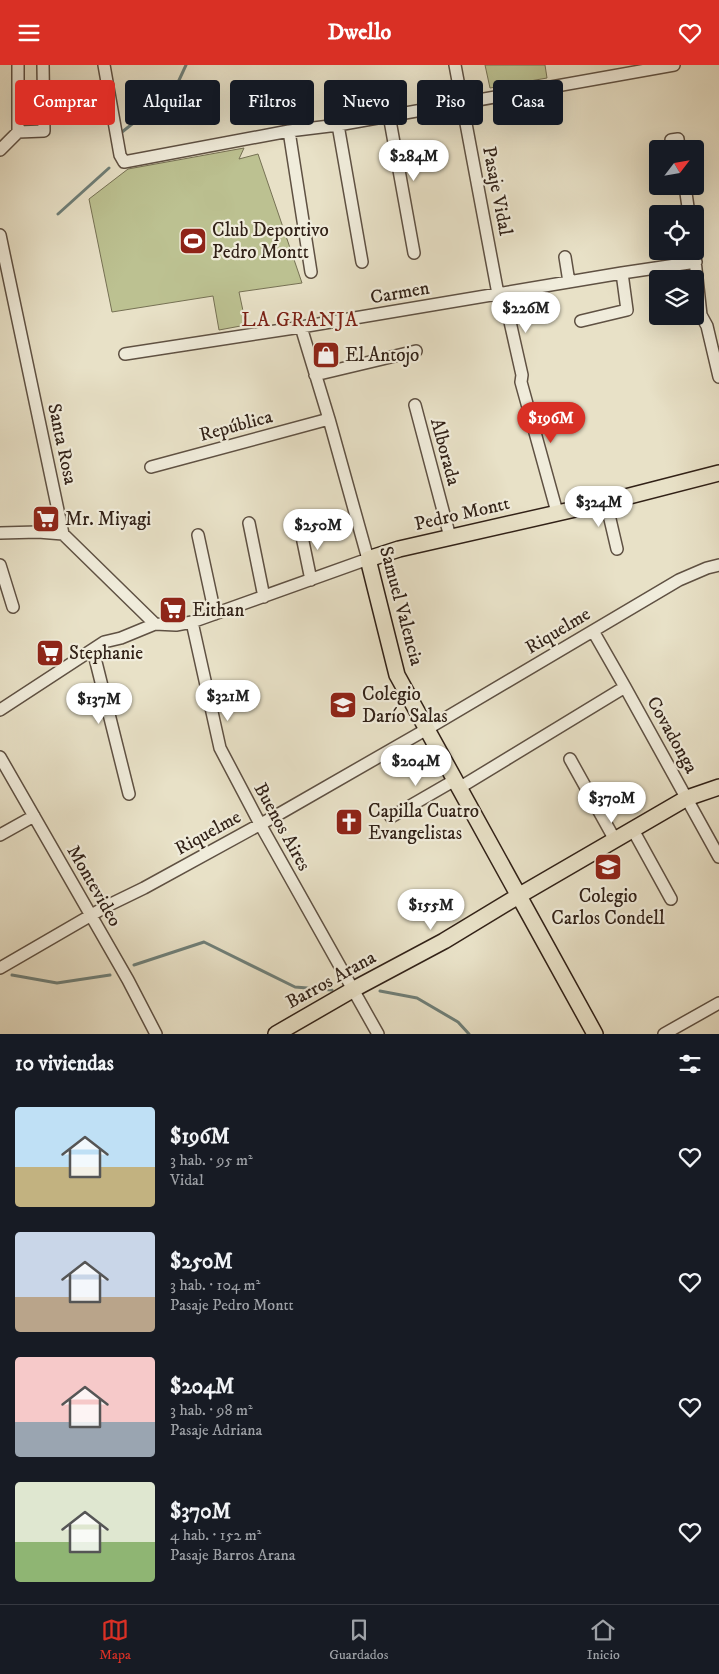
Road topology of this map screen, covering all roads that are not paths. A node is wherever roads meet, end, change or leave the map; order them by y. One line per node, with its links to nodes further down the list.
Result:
1 (18, 65): 12 (street)
2 (43, 65): 12 (street)
3 (104, 65): 11 (street)
4 (455, 65): 6 (street, Pasaje Vidal)
5 (674, 65): 7 (street)
6 (458, 80)
7 (483, 98)
8 (338, 125): 11 (street); 21 (street)
9 (391, 125): 17 (street)
10 (466, 125): 26 (street, Pasaje Vidal)
11 (289, 131): 22 (street)
12 (18, 132): 15 (street)
13 (671, 140): 14 (street)
14 (678, 140)
15 (0, 150)
16 (0, 235): 23 (street, Santa Rosa)
17 (414, 253)
18 (565, 257): 25 (street)
19 (681, 260): 24 (street, Carmen)
20 (695, 260): 32 (street)
21 (362, 262)
22 (311, 271)
23 (4, 272): 42 (street, Santa Rosa)
24 (622, 273): 25 (street, Carmen); 27 (street)
25 (569, 282): 26 (street, Carmen)
26 (498, 293): 28 (street, Carmen); 38 (street, Pasaje Vidal)
27 (581, 321)
28 (301, 327): 30 (street, Carmen); 31 (street, Samuel Valencia)
29 (416, 351): 31 (street)
30 (125, 354)
31 (315, 375): 34 (street, Samuel Valencia)
32 (719, 377)
33 (415, 405): 44 (street, Alborada)
34 (329, 419): 35 (street, República); 46 (street, Samuel Valencia)
35 (151, 467)
36 (719, 473): 37 (main road, Pedro Montt)
37 (606, 502): 38 (main road, Pedro Montt); 45 (street)
38 (556, 512): 44 (main road, Pedro Montt)
39 (249, 523): 50 (street)
40 (300, 527): 49 (street)
41 (0, 533): 42 (street)
42 (63, 534): 54 (street)
43 (198, 535): 52 (street)
44 (450, 537): 46 (main road, Pedro Montt)
45 (617, 549)
46 (368, 559): 49 (street, Pedro Montt); 59 (main road, Samuel Valencia)
47 (0, 565): 51 (street)
48 (719, 565): 55 (street, Riquelme)
49 (311, 580): 50 (street, Pedro Montt)
50 (264, 597): 52 (street, Pedro Montt)
51 (13, 607)
52 (215, 614): 53 (street, Pedro Montt)
53 (192, 622): 54 (street, Pedro Montt); 68 (street, Buenos Aires)
54 (156, 624): 56 (street, Pedro Montt)
55 (593, 631): 57 (street, Covadonga); 59 (street, Riquelme)
56 (93, 650): 58 (street, Pedro Montt); 64 (street)
57 (626, 687): 62 (street); 65 (street, Covadonga)
58 (0, 710)
59 (427, 729): 62 (main road, Samuel Valencia); 68 (street, Riquelme)
60 (0, 757): 66 (street, Montevideo)
61 (570, 759): 71 (street)
62 (457, 784): 67 (street); 73 (main road, Samuel Valencia)
63 (719, 787): 65 (main road, Barros Arana)
64 (130, 794)
65 (687, 799): 69 (main road, Barros Arana); 72 (street, Covadonga)
66 (34, 816): 70 (street); 75 (street, Montevideo)
67 (391, 817)
68 (260, 824): 75 (street, Riquelme); 77 (street, Buenos Aires)
69 (633, 830): 71 (main road, Barros Arana); 74 (street)
70 (0, 835)
71 (615, 840): 73 (main road, Barros Arana)
72 (719, 857)
73 (520, 895): 77 (main road, Barros Arana); 82 (main road, Samuel Valencia)
74 (670, 899)
75 (90, 916): 76 (street, Riquelme); 79 (street, Montevideo)
76 (0, 968)
77 (354, 989): 80 (main road, Barros Arana); 81 (street, Buenos Aires)
78 (719, 1003): 83 (street)
79 (156, 1034)
80 (276, 1034)
81 (378, 1034)
82 (595, 1034)
83 (664, 1034)

